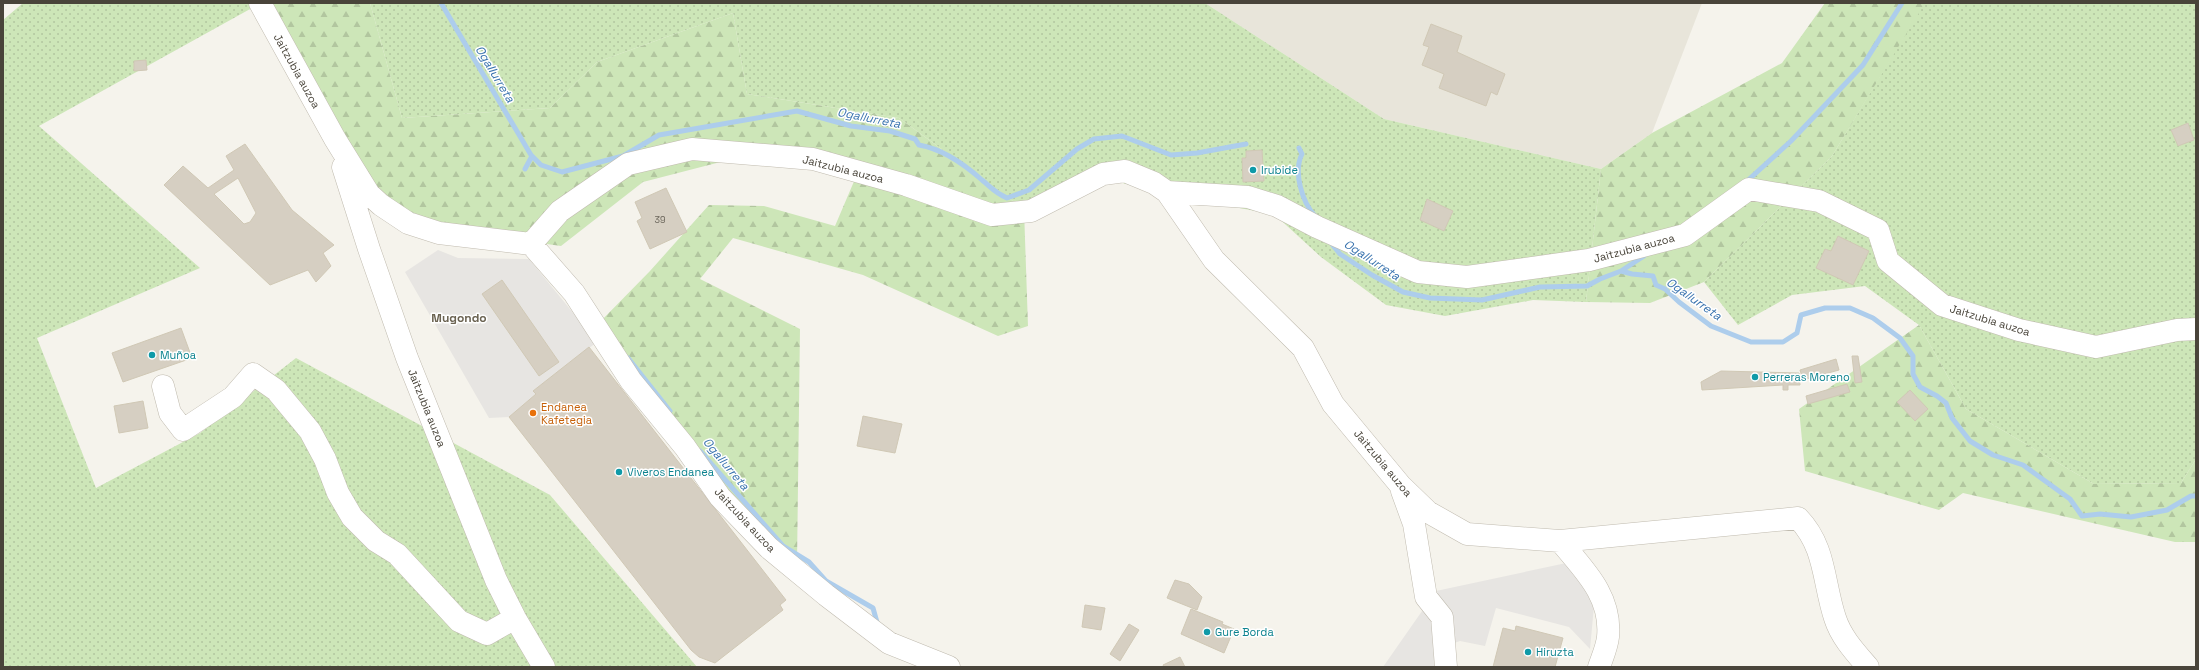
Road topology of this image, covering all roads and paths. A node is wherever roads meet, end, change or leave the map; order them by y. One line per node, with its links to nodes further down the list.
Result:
1 (260, 3): 2 (street, Jaitzubia auzoa)
2 (335, 139): 4 (street, Jaitzubia auzoa); 9 (street, Jaitzubia auzoa)
3 (1167, 192): 4 (street, Jaitzubia auzoa); 5 (street, Jaitzubia auzoa); 7 (street, Jaitzubia auzoa)
4 (531, 244): 11 (street, Jaitzubia auzoa)
5 (2196, 329)
6 (163, 386): 9 (street)
7 (1401, 486): 8 (street, Jaitzubia auzoa); 12 (street)
8 (1560, 541): 13 (street); 14 (street, Jaitzubia auzoa)
9 (515, 618): 10 (street, Jaitzubia auzoa)
10 (544, 667)
11 (949, 667)
12 (1446, 667)
13 (1599, 667)
14 (1868, 667)

